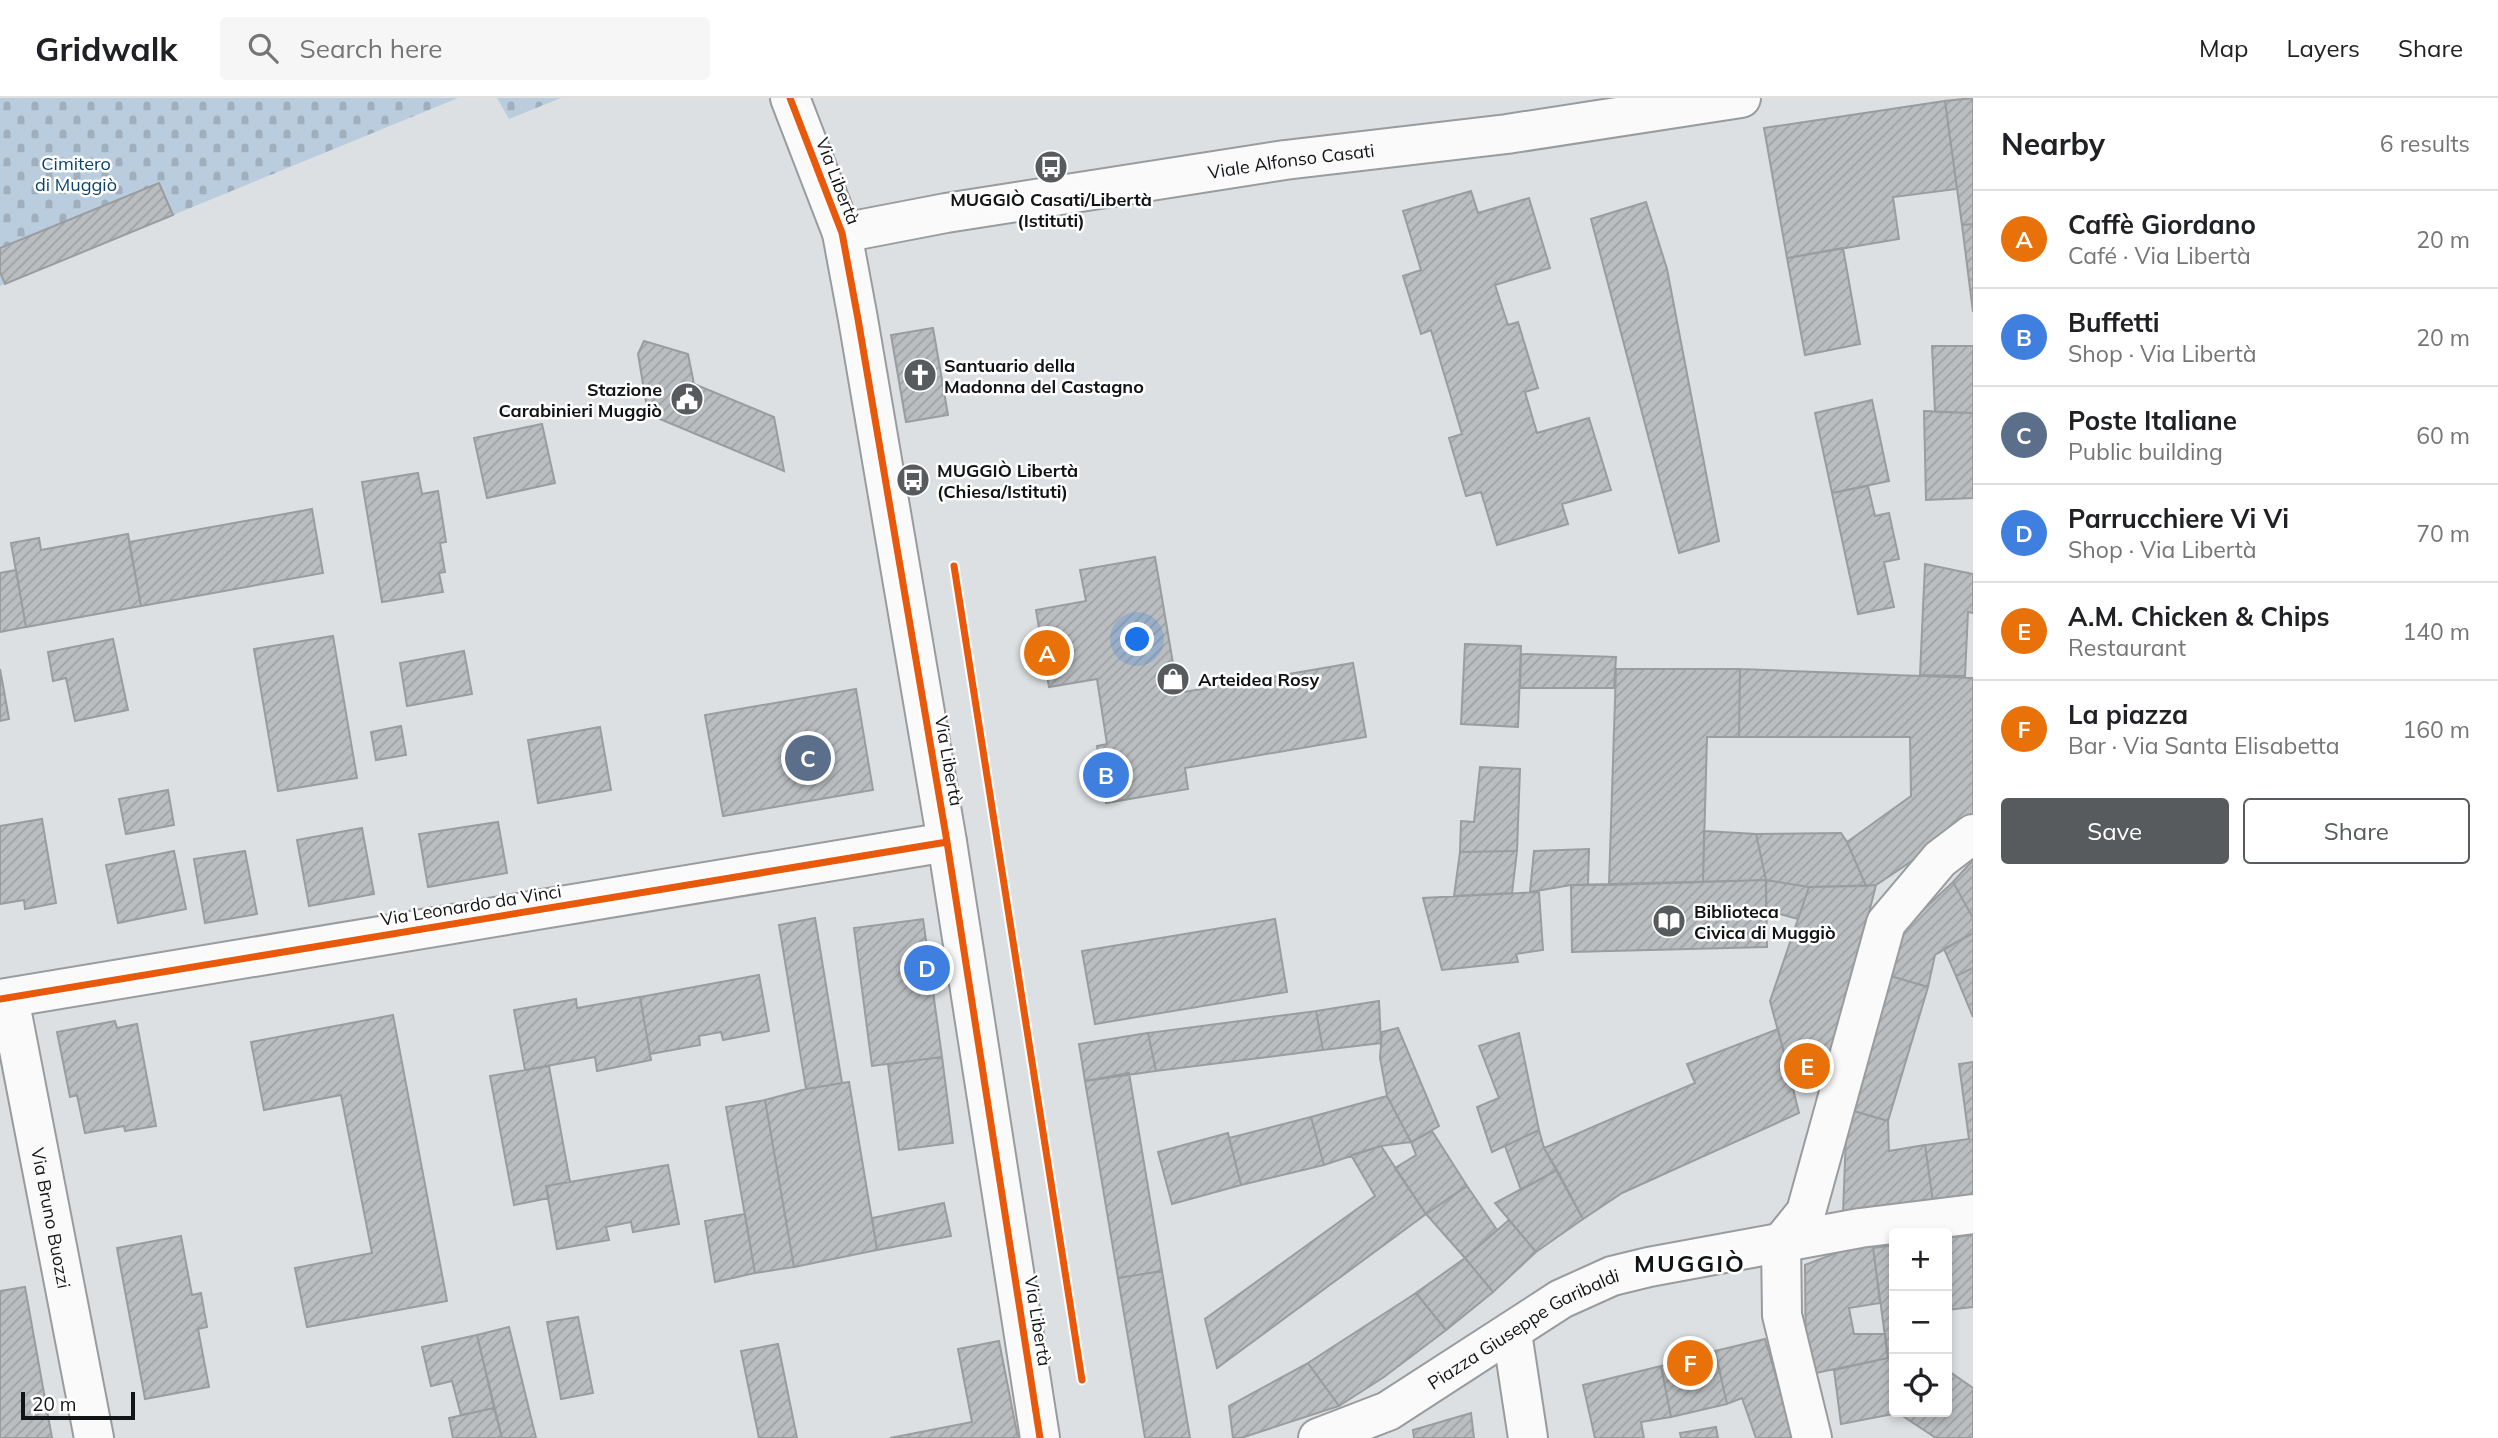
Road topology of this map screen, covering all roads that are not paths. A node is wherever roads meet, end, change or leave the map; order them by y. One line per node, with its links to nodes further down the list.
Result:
1 (790, 98): 3 (street, Via Libertà)
2 (1741, 98): 3 (street, Viale Alfonso Casati)
3 (842, 233): 5 (street, Via Libertà)
4 (1973, 834): 8 (street)
5 (947, 842): 6 (street, Via Leonardo da Vinci); 11 (street, Via Libertà)
6 (4, 999): 10 (street, Via Bruno Buozzi)
7 (1973, 1214): 8 (street, Piazza Giuseppe Garibaldi)
8 (1781, 1242): 9 (street, Piazza Giuseppe Garibaldi); 14 (street)
9 (1512, 1333): 12 (street, Piazza Giuseppe Garibaldi); 13 (street)
10 (94, 1438)
11 (1040, 1438)
12 (1318, 1438)
13 (1528, 1438)
14 (1812, 1438)

